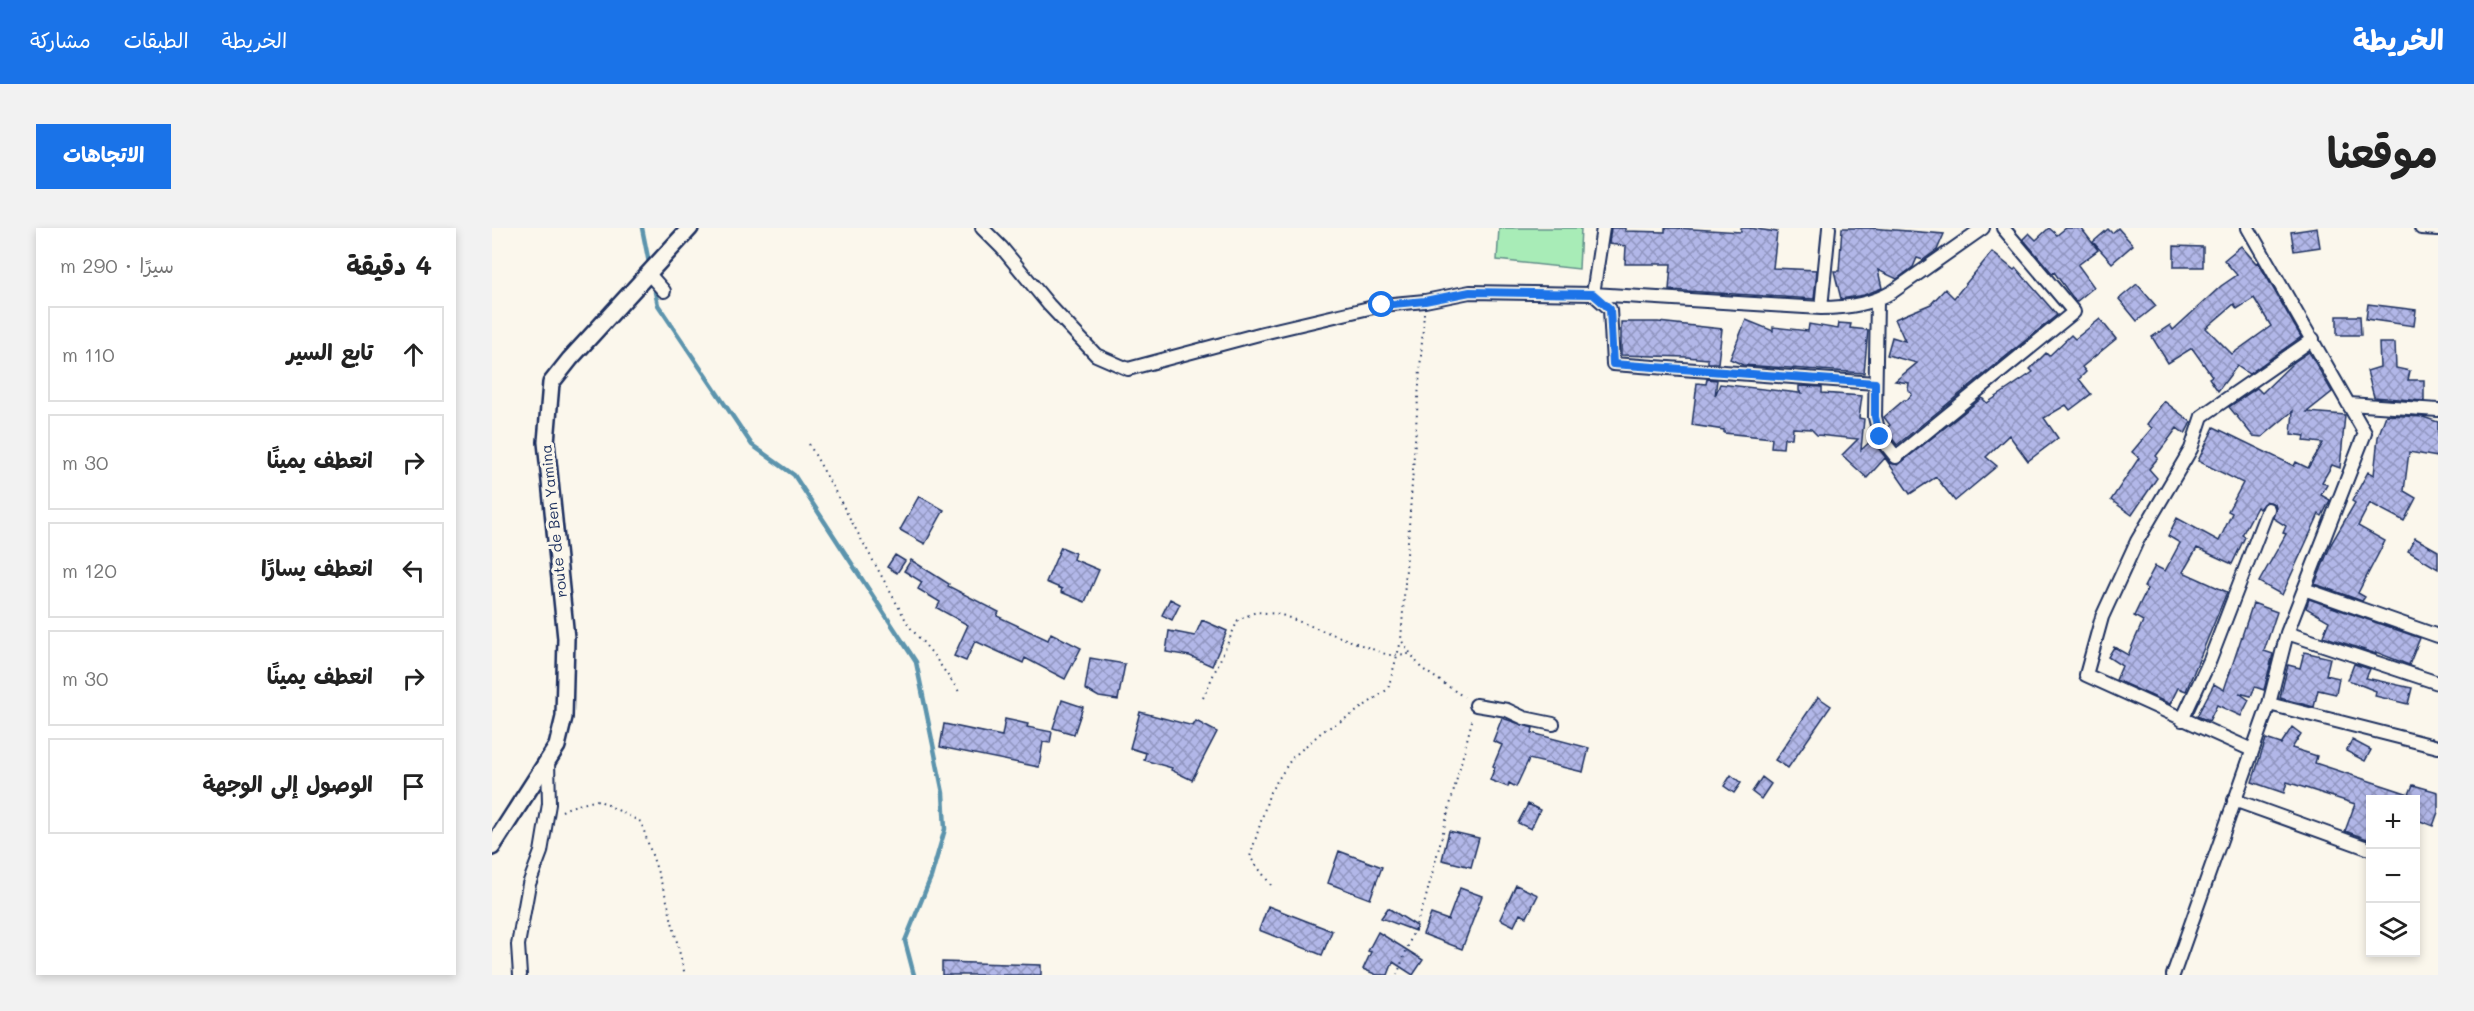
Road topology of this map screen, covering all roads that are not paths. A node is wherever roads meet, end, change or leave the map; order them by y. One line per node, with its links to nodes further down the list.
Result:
1 (690, 228): 10 (street, route de Ben Yamina)
2 (982, 228): 12 (street)
3 (1603, 228): 12 (street)
4 (1829, 228): 14 (street)
5 (1983, 228): 13 (street)
6 (2003, 228): 16 (street)
7 (2248, 228): 15 (street)
8 (2421, 228): 9 (street)
9 (2438, 229)
10 (649, 274): 11 (street); 30 (street, route de Ben Yamina)
11 (664, 291)
12 (1593, 294): 14 (street); 16 (street)
13 (1877, 301): 14 (street); 16 (street)
14 (1821, 308)
15 (2313, 339): 17 (street); 26 (street)
16 (1875, 383)
17 (2349, 404): 18 (street); 20 (street)
18 (2438, 410)
19 (2268, 509): 26 (street)
20 (2304, 589): 21 (street); 22 (street)
21 (2287, 633): 23 (street); 24 (street)
22 (2438, 636)
23 (2438, 683)
24 (2268, 704): 28 (street); 29 (street)
25 (1476, 705): 27 (street)
26 (2182, 720): 29 (street)
27 (1552, 723)
28 (2438, 747)
29 (2252, 750): 31 (street)
30 (548, 761): 32 (street, route de Ben Yamina); 34 (street)
31 (2234, 800): 33 (street); 35 (street)
32 (492, 847)
33 (2366, 848)
34 (519, 975)
35 (2174, 975)

